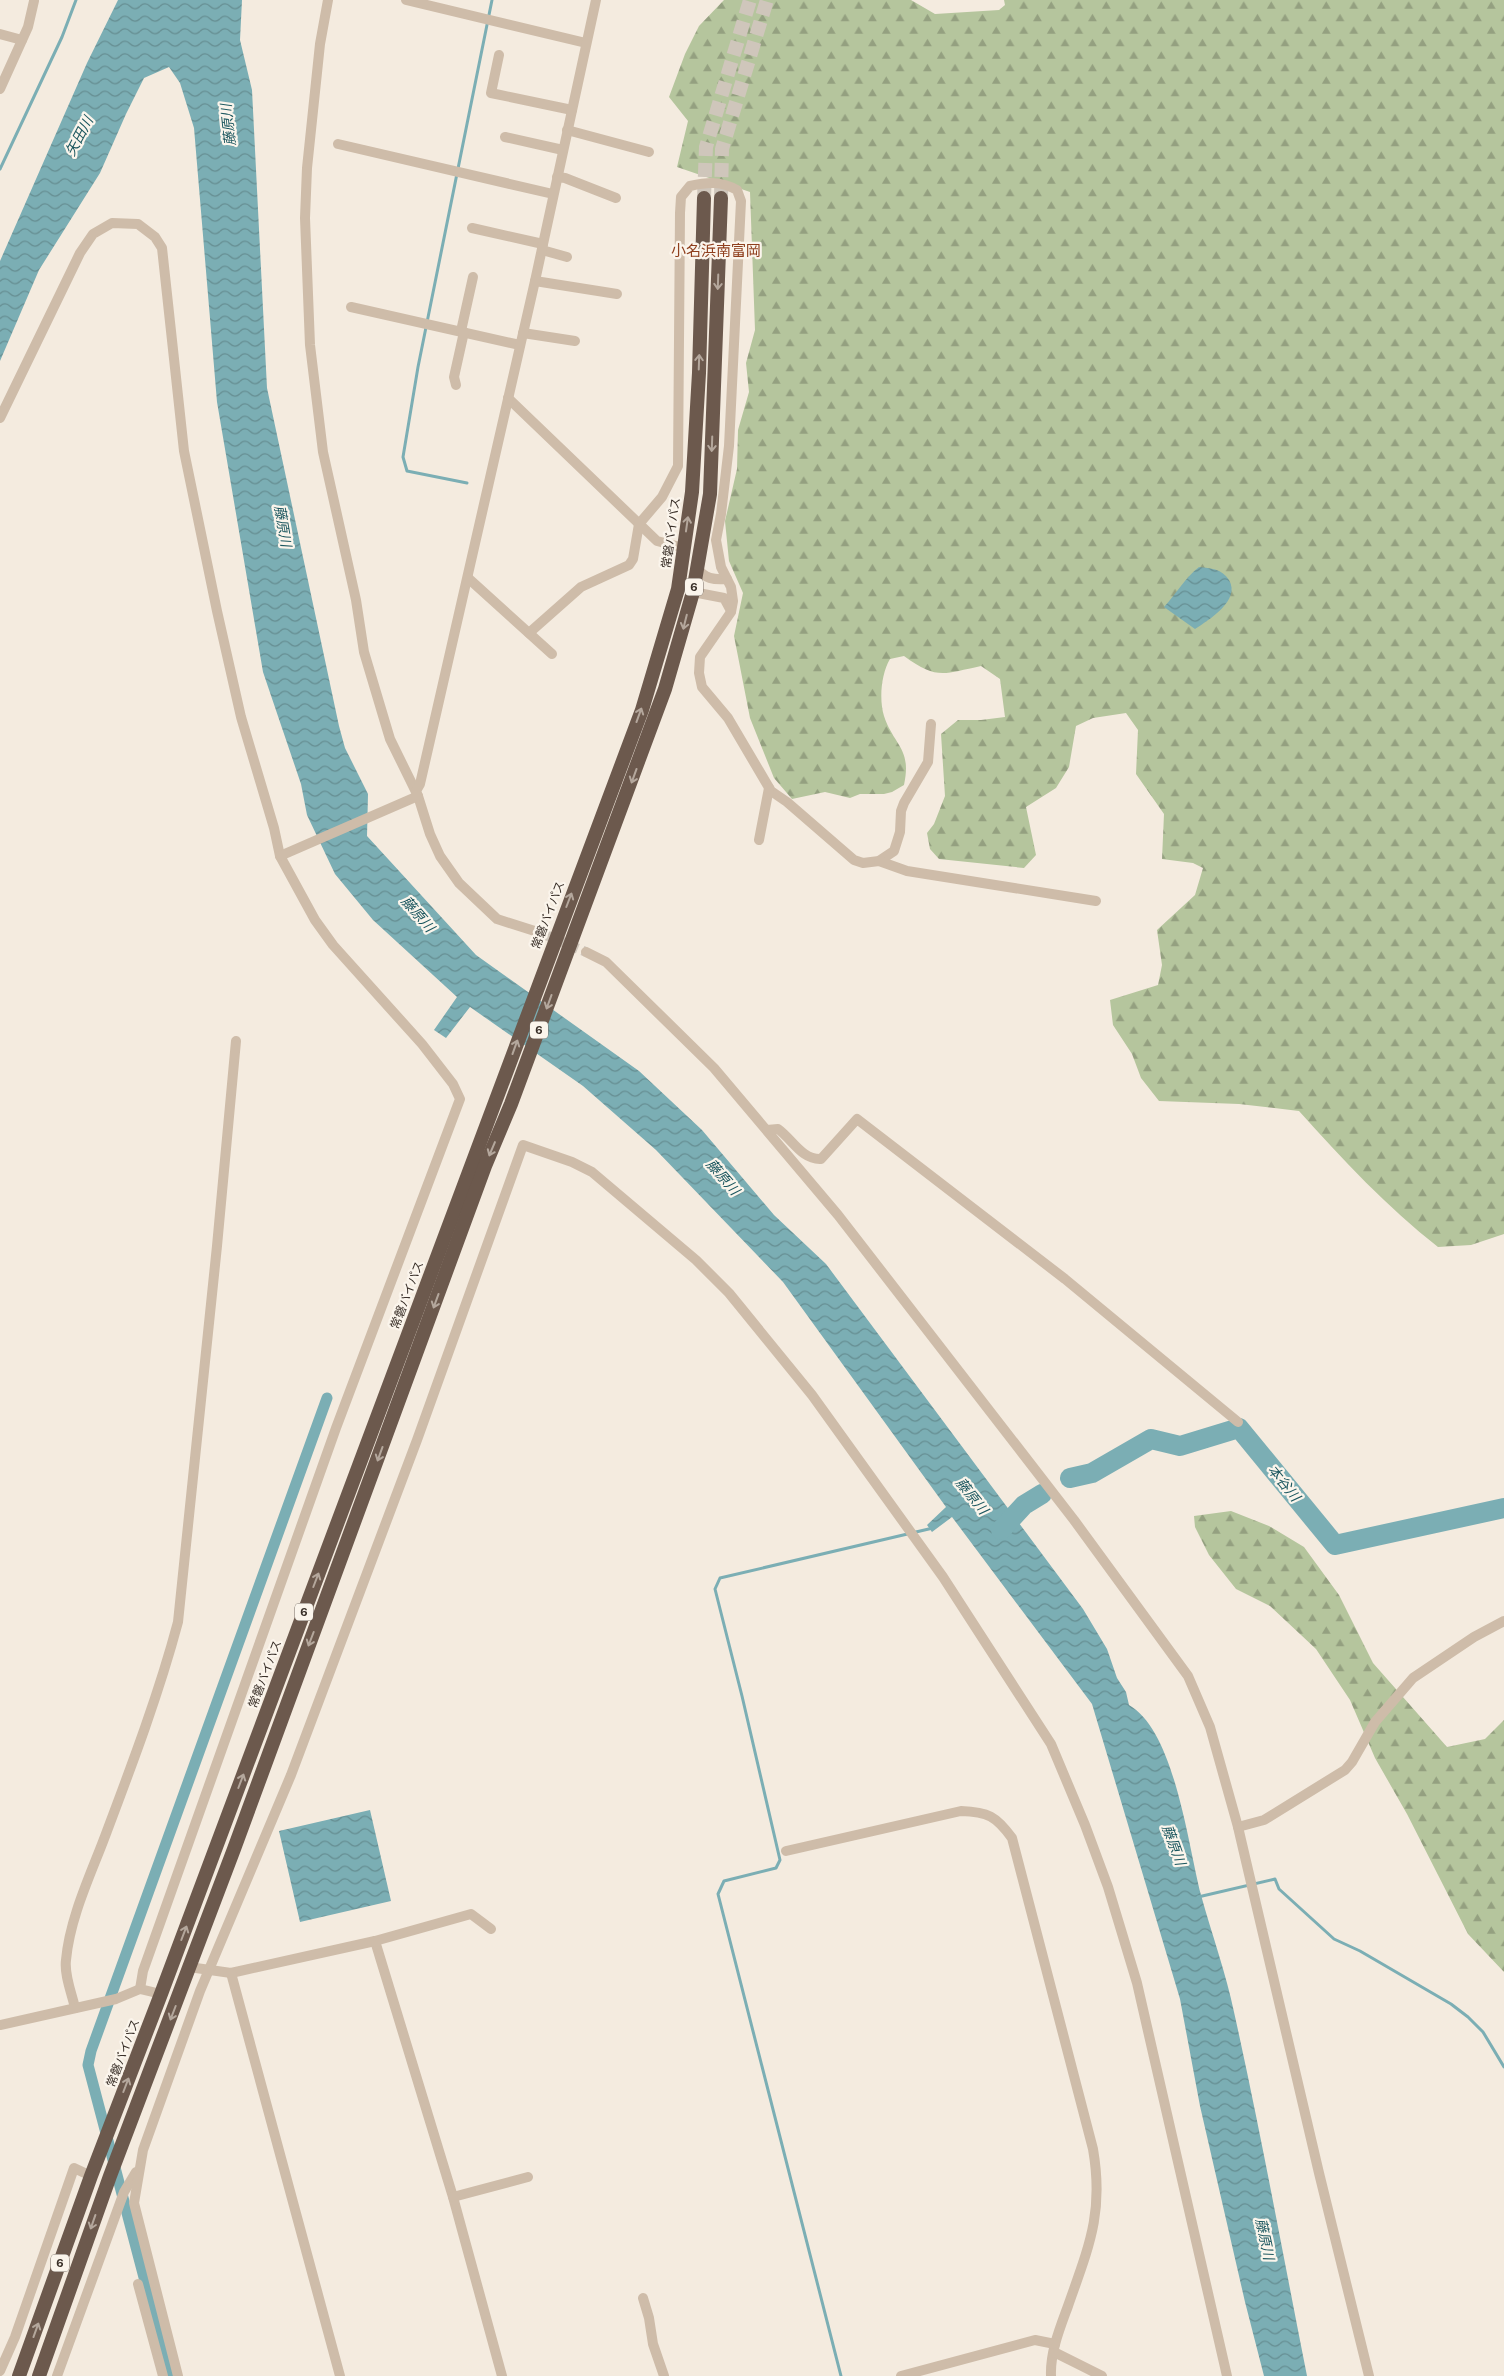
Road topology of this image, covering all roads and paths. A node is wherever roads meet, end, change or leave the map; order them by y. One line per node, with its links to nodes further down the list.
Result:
1 (328, 0): 46 (street)
2 (406, 0): 7 (street)
3 (596, 0): 7 (street)
4 (34, 1): 6 (street)
5 (0, 34): 6 (street)
6 (22, 40): 9 (street)
7 (586, 43): 10 (street)
8 (499, 55): 10 (street)
9 (0, 89)
10 (572, 110): 11 (street)
11 (567, 130): 14 (street); 15 (street)
12 (505, 137): 14 (street)
13 (338, 144): 17 (street)
14 (563, 150): 16 (street)
15 (649, 152)
16 (557, 177): 17 (street); 18 (street)
17 (554, 194): 22 (street)
18 (616, 198)
19 (704, 198): 36 (highway, 常磐バイパス / 6, one-way to 19)
20 (721, 198): 37 (highway, 6, one-way to 37)
21 (472, 228): 22 (street)
22 (542, 247): 23 (street); 25 (street)
23 (567, 257)
24 (473, 277): 28 (street)
25 (535, 281): 26 (street); 29 (street)
26 (617, 294)
27 (351, 307): 28 (street)
28 (463, 332): 31 (street); 32 (street)
29 (523, 333): 30 (street); 31 (street)
30 (575, 341)
31 (520, 345): 33 (street)
32 (456, 385)
33 (508, 398): 35 (street); 38 (street)
34 (0, 418): 48 (street)
35 (639, 524): 36 (street); 39 (street); 42 (street)
36 (684, 548): 65 (highway, 常磐バイパス / 6, one-way to 36)
37 (697, 567): 39 (street); 40 (highway, 6)
38 (468, 578): 42 (street); 46 (street)
39 (727, 579): 41 (street)
40 (693, 592): 41 (street); 61 (highway, 6, one-way to 61)
41 (731, 612): 45 (street)
42 (530, 633): 43 (street)
43 (552, 654)
44 (931, 724): 49 (street)
45 (768, 788): 47 (street); 49 (street)
46 (417, 793): 48 (street); 51 (street)
47 (759, 840)
48 (280, 856): 64 (street)
49 (879, 861): 50 (street)
50 (1096, 901)
51 (541, 933)
52 (586, 952): 54 (street)
53 (236, 1041): 66 (street)
54 (767, 1130): 55 (street); 57 (street)
55 (1238, 1422)
56 (1504, 1621): 57 (street)
57 (1238, 1827): 88 (street)
58 (786, 1852): 74 (street)
59 (492, 1929): 60 (street)
60 (375, 1941): 63 (street); 71 (street)
61 (189, 1967): 62 (street); 77 (highway, 6, one-way to 77)
62 (210, 1970): 63 (street); 68 (street); 87 (street)
63 (231, 1973): 81 (street)
64 (140, 1989): 65 (street); 66 (street)
65 (161, 1994): 69 (highway, 常磐バイパス / 6, one-way to 65)
66 (75, 2008): 67 (street)
67 (0, 2025)
68 (139, 2167): 78 (street); 80 (street)
69 (91, 2176): 75 (street); 76 (highway, 常磐バイパス / 6, one-way to 69)
70 (528, 2177): 71 (street)
71 (454, 2197): 82 (street)
72 (138, 2284): 79 (street)
73 (643, 2298): 83 (street)
74 (1054, 2348): 84 (street); 85 (street); 86 (street)
75 (0, 2371)
76 (19, 2376)
77 (39, 2376)
78 (56, 2376)
79 (163, 2376)
80 (178, 2376)
81 (340, 2376)
82 (502, 2376)
83 (664, 2376)
84 (901, 2376)
85 (1050, 2376)
86 (1102, 2376)
87 (1227, 2376)
88 (1369, 2376)

